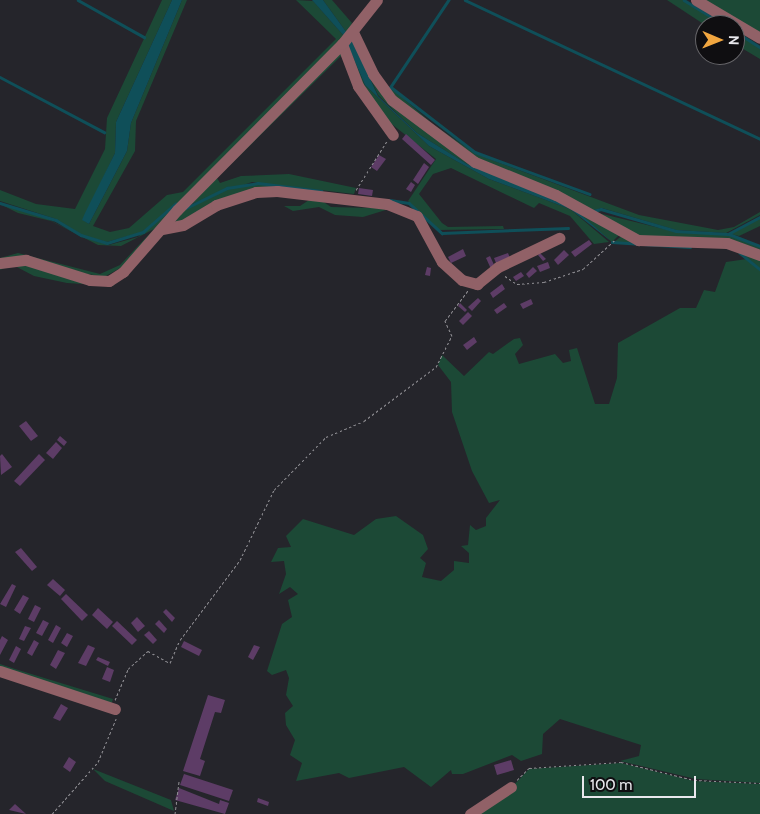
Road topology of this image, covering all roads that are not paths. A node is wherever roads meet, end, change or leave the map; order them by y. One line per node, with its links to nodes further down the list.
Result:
1 (377, 0): 3 (street)
2 (696, 0): 4 (street)
3 (353, 32): 5 (street); 9 (street)
4 (760, 38)
5 (342, 44): 6 (street); 7 (street)
6 (393, 135)
7 (162, 229): 8 (street); 10 (street)
8 (559, 238)
9 (760, 254)
10 (0, 262)
11 (0, 671): 12 (street)
12 (113, 708)
13 (512, 787): 14 (street)
14 (470, 814)

